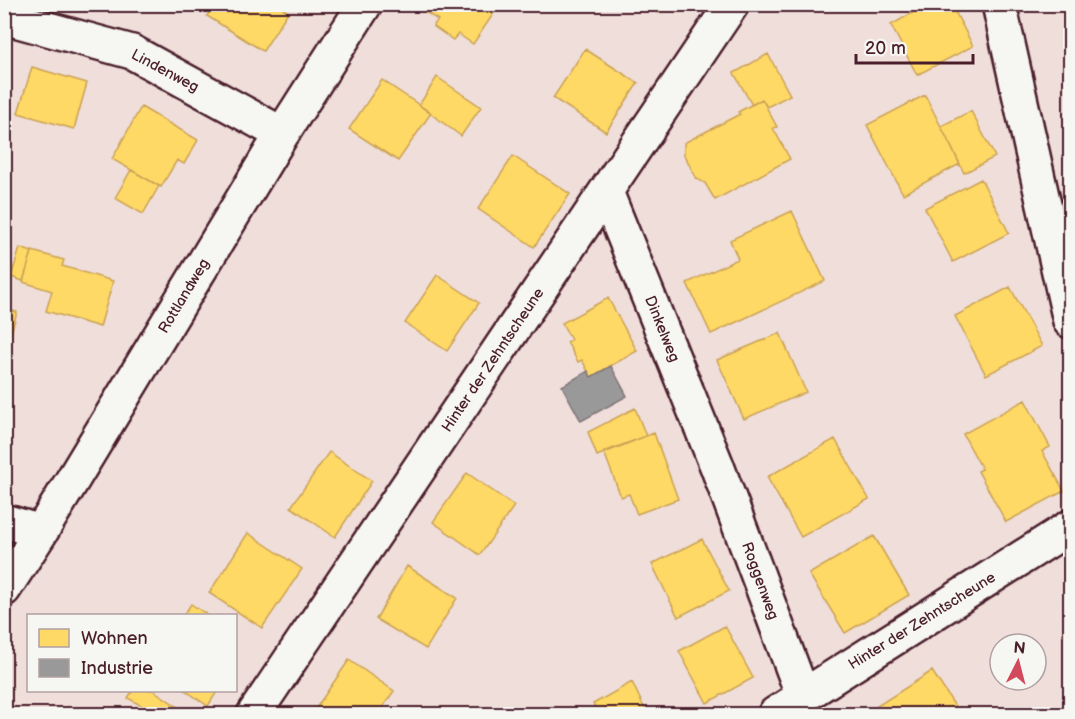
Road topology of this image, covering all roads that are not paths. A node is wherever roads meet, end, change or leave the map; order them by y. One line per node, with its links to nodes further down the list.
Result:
1 (365, 4): 5 (street, Rottlandweg)
2 (732, 4): 6 (street, Hinter der Zehntscheune)
3 (999, 4): 7 (street)
4 (4, 16): 5 (street, Lindenweg)
5 (282, 134): 11 (street, Rottlandweg)
6 (606, 192): 8 (street, Dinkelweg); 14 (street, Hinter der Zehntscheune)
7 (1071, 321)
8 (717, 466): 13 (street, Roggenweg)
9 (4, 521): 11 (street)
10 (1071, 527): 13 (street, Hinter der Zehntscheune)
11 (41, 532): 12 (street, Rottlandweg)
12 (4, 589)
13 (803, 696): 15 (street, Hinter der Zehntscheune)
14 (254, 714)
15 (775, 714)

